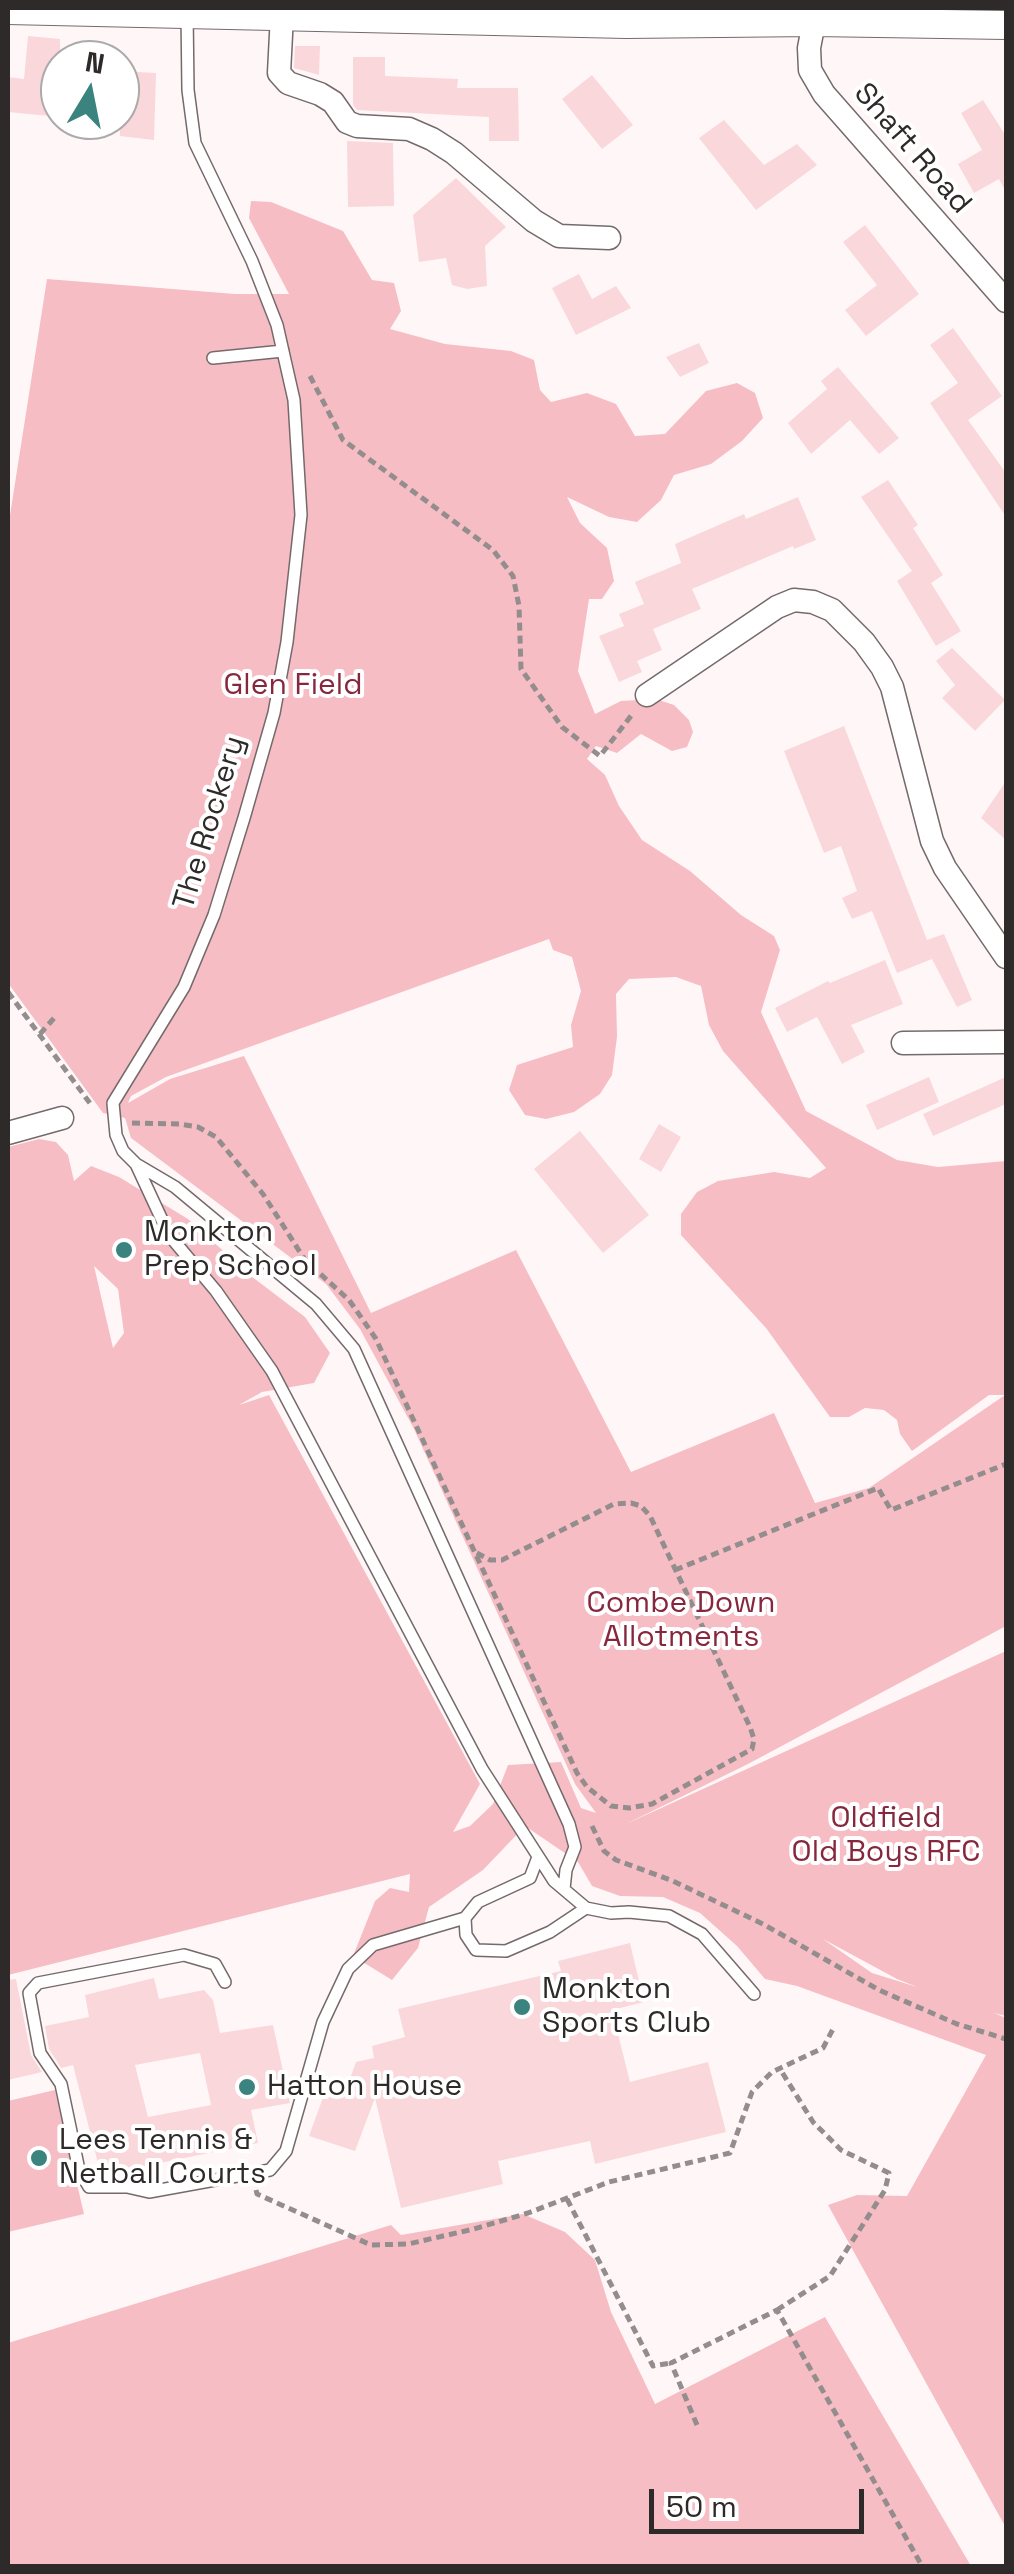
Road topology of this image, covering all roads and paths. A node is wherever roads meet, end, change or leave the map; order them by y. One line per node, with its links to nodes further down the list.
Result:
1 (8, 10): 2 (street)
2 (187, 13): 3 (street); 8 (lane, The Rockery)
3 (282, 16): 4 (street); 6 (street)
4 (814, 22): 5 (street); 7 (street, Shaft Road)
5 (1006, 25)
6 (609, 238)
7 (1006, 302)
8 (283, 351): 9 (lane); 19 (lane, The Rockery)
9 (213, 358)
10 (309, 373): 11 (path)
11 (647, 696): 12 (street)
12 (1006, 956)
13 (8, 992): 15 (path)
14 (56, 1018): 15 (path)
15 (40, 1034): 19 (path)
16 (1006, 1042): 17 (street)
17 (903, 1043)
18 (62, 1118): 20 (street)
19 (115, 1129): 21 (lane); 23 (path)
20 (8, 1133)
21 (136, 1164): 26 (lane); 27 (lane)
22 (1006, 1464): 24 (path)
23 (475, 1552): 24 (path); 24 (path)
24 (674, 1570)
25 (589, 1821): 33 (path)
26 (538, 1857): 27 (lane); 29 (lane)
27 (564, 1889): 28 (lane)
28 (586, 1908): 29 (lane); 31 (lane)
29 (465, 1918): 35 (lane)
30 (225, 1982): 35 (lane)
31 (754, 1994)
32 (833, 2029): 34 (path)
33 (1006, 2039)
34 (780, 2069): 36 (path); 37 (path)
35 (254, 2173): 36 (path)
36 (567, 2199): 38 (path)
37 (777, 2310): 38 (path); 40 (path)
38 (671, 2363): 39 (path)
39 (697, 2425)
40 (922, 2566)

